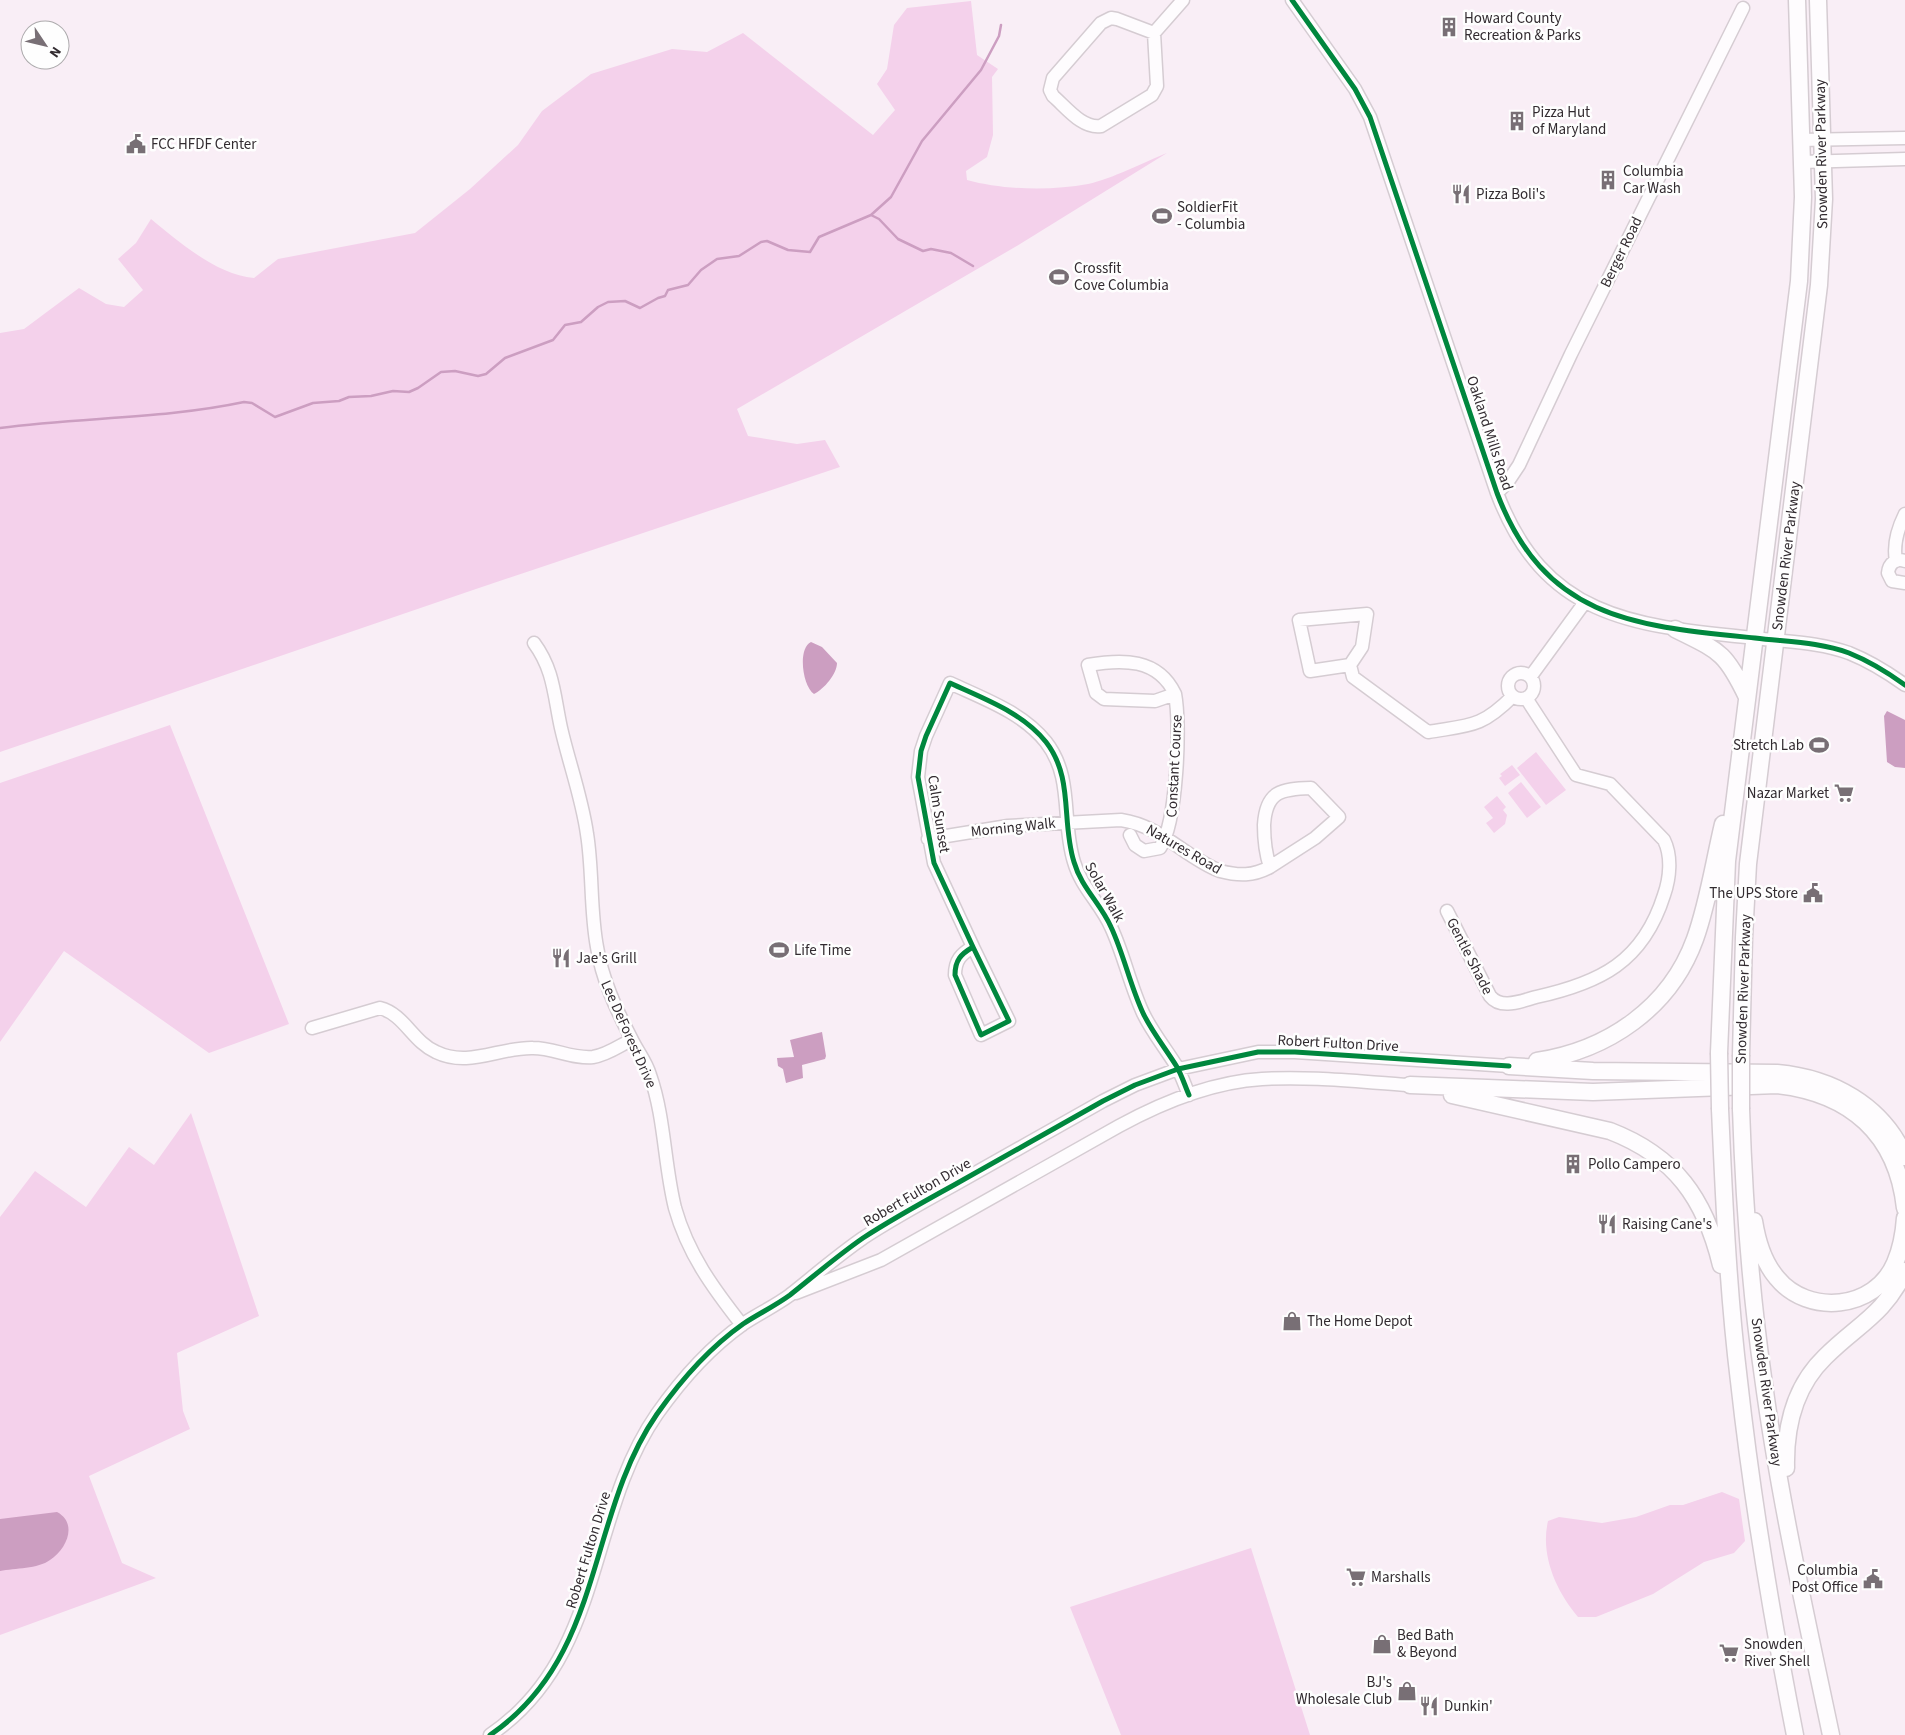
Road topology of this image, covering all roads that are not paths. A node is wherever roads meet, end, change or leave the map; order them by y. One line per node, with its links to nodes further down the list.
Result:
1 (1183, 0): 6 (street)
2 (1292, 0): 13 (street, Oakland Mills Road)
3 (1797, 0): 9 (main road, Snowden River Parkway)
4 (1818, 0): 8 (main road, Snowden River Parkway)
5 (1743, 8): 13 (street, Berger Road)
6 (1154, 33): 6 (street)
7 (1905, 138): 8 (street)
8 (1822, 139): 9 (street); 11 (main road, Snowden River Parkway)
9 (1800, 140): 12 (main road, Snowden River Parkway)
10 (1905, 159): 11 (street)
11 (1822, 161): 12 (street); 20 (main road, Snowden River Parkway)
12 (1801, 162): 19 (main road, Snowden River Parkway)
13 (1497, 493): 17 (street, Oakland Mills Road)
14 (1905, 514): 15 (street)
15 (1900, 561): 16 (street)
16 (1905, 583)
17 (1584, 602): 18 (street, Oakland Mills Road); 23 (street)
18 (1675, 629): 19 (street, Oakland Mills Road); 28 (main road)
19 (1755, 638): 20 (street, Oakland Mills Road); 28 (main road, Snowden River Parkway)
20 (1775, 640): 25 (street, Oakland Mills Road); 45 (main road, Snowden River Parkway, bridge)
21 (534, 643): 39 (street, Lee DeForest Drive)
22 (1350, 665): 22 (street); 27 (street)
23 (1531, 676): 27 (street); 29 (street)
24 (950, 683): 31 (street, Solar Walk); 34 (street, Calm Sunset)
25 (1905, 685)
26 (1175, 694): 26 (street, Constant Course); 33 (street, Constant Course)
27 (1513, 696): 29 (street)
28 (1747, 697): 30 (main road, Snowden River Parkway)
29 (1526, 698): 36 (street, Gentle Shade)
30 (1737, 771): 40 (main road); 51 (main road, Snowden River Parkway, bridge)
31 (1068, 821): 33 (street, Natures Road); 34 (street, Morning Walk); 41 (street, Solar Walk)
32 (1130, 835): 33 (street)
33 (1166, 838): 35 (street, Natures Road)
34 (928, 839): 37 (street, Calm Sunset)
35 (1270, 867): 35 (street, Natures Road)
36 (1447, 911)
37 (973, 947): 37 (street, Calm Sunset)
38 (312, 1028): 39 (street)
39 (631, 1040): 50 (street, Lee DeForest Drive)
40 (1509, 1066): 41 (street, Robert Fulton Drive); 44 (main road)
41 (1178, 1069): 43 (street, Solar Walk); 49 (street, Robert Fulton Drive)
42 (1410, 1085): 43 (street, Robert Fulton Drive); 46 (main road); 51 (main road)
43 (1189, 1095): 49 (street, Robert Fulton Drive)
44 (1905, 1157)
45 (1743, 1158): 47 (main road); 52 (main road, Snowden River Parkway)
46 (1905, 1208)
47 (1905, 1218)
48 (1905, 1271): 52 (main road)
49 (788, 1296): 50 (street, Robert Fulton Drive)
50 (742, 1324): 53 (street, Robert Fulton Drive)
51 (1739, 1380): 54 (main road, Snowden River Parkway)
52 (1794, 1555): 55 (main road, Snowden River Parkway)
53 (490, 1735)
54 (1795, 1735)
55 (1831, 1735)

